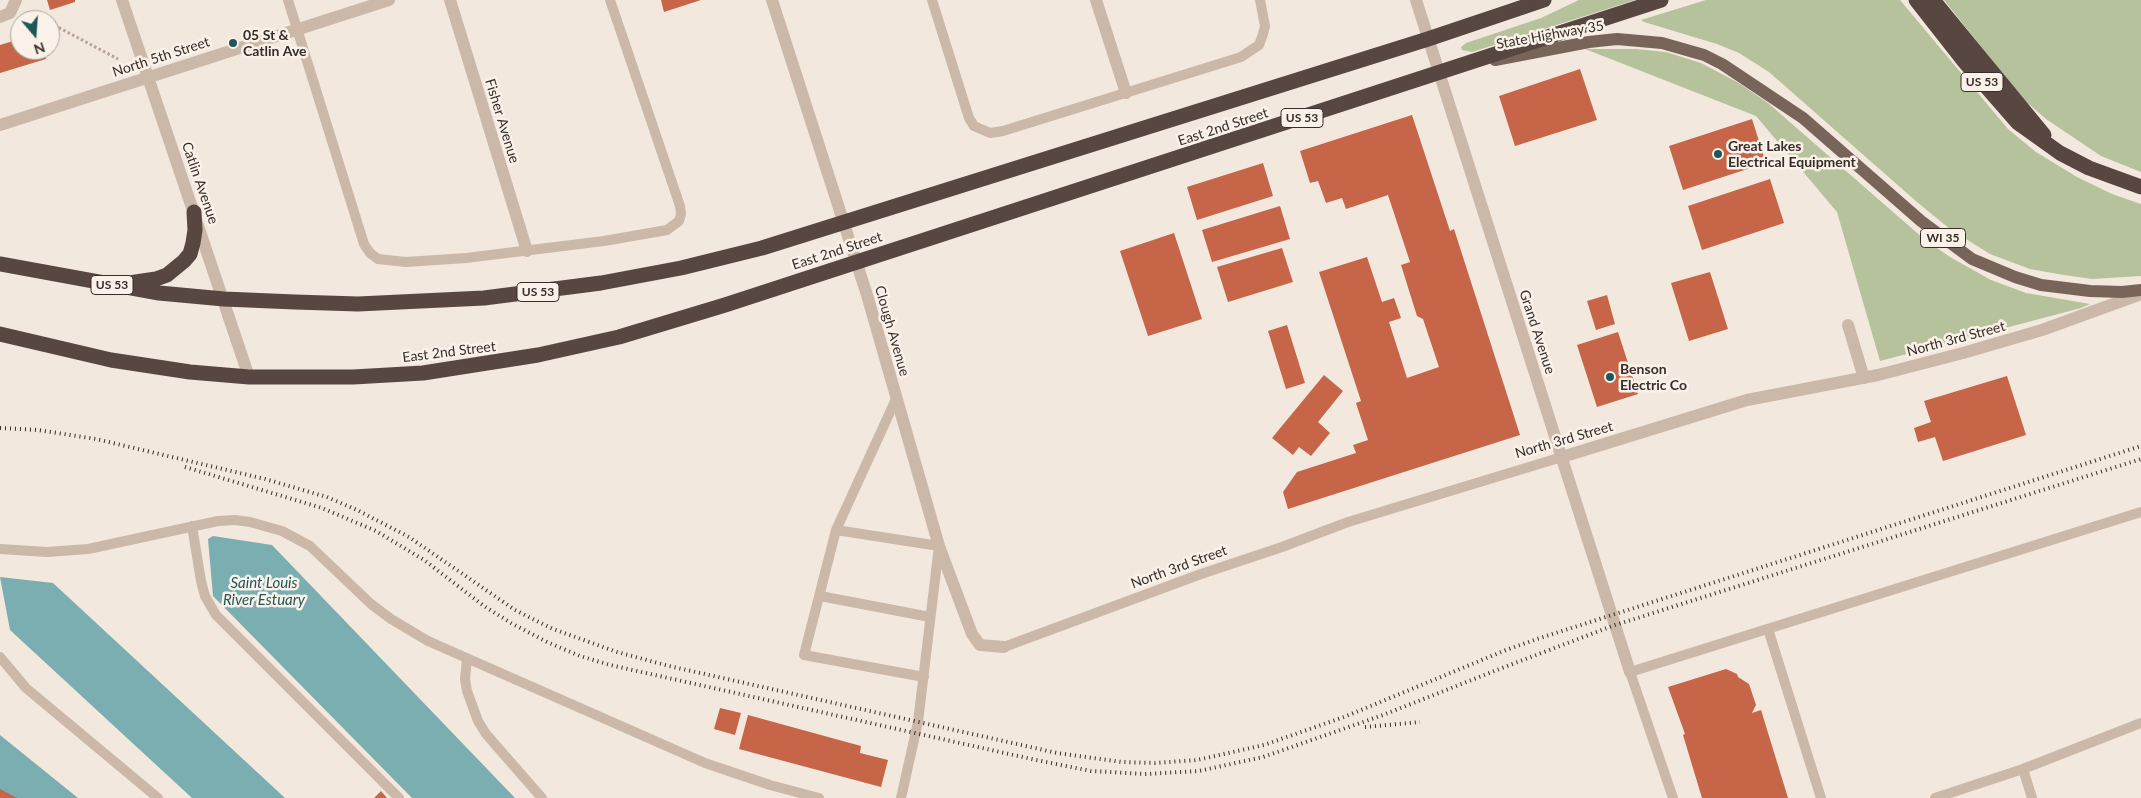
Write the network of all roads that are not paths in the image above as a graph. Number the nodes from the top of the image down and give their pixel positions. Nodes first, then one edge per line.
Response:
1 (122, 0) edge
2 (288, 0) edge
3 (389, 0) edge
4 (450, 0) edge
5 (610, 0) edge
6 (772, 0) edge
7 (932, 0) edge
8 (1096, 0) edge
9 (1260, 0) edge
10 (1416, 0) edge
11 (1544, 0) edge
12 (1661, 0) edge
13 (1916, 0) edge
14 (1933, 0) edge
15 (16, 3) edge
16 (0, 17) edge
17 (297, 29) junction
18 (1428, 39) junction
19 (1458, 67) junction
20 (1439, 73) junction
21 (147, 77) junction
22 (1126, 93) junction
23 (0, 125) edge
24 (2060, 153) junction
25 (2141, 187) edge
26 (194, 212) junction
27 (845, 223) junction
28 (527, 251) junction
29 (856, 261) junction
30 (0, 264) edge
31 (107, 284) junction
32 (2141, 290) edge
33 (2141, 294) edge
34 (224, 300) junction
35 (1848, 324) dead end
36 (0, 334) edge
37 (249, 377) junction
38 (1864, 378) junction
39 (896, 399) junction
40 (1562, 456) junction
41 (2141, 512) edge
42 (192, 526) junction
43 (836, 530) junction
44 (939, 546) junction
45 (0, 549) edge
46 (820, 596) junction
47 (930, 617) junction
48 (1768, 629) junction
49 (1004, 646) joint
50 (0, 657) edge
51 (467, 659) junction
52 (1630, 672) junction
53 (924, 677) junction
54 (2141, 723) edge
55 (2022, 769) junction
56 (158, 798) edge
57 (398, 798) edge
58 (542, 798) edge
59 (819, 798) edge
60 (901, 798) edge
61 (1674, 798) edge
62 (1821, 798) edge
63 (1935, 798) edge
64 (2032, 798) edge

1 - 21 street, Catlin Avenue
2 - 17 lane
3 - 17 street, North 5th Street
4 - 28 street, Fisher Avenue
5 - 28 lane
6 - 27 street, Clough Avenue
7 - 22 lane
8 - 22 street
9 - 22 lane
10 - 18 street, Grand Avenue
11 - 18 highway, East 2nd Street / US 53
12 - 19 highway, East 2nd Street / US 53
13 - 24 highway, US 53
14 - 24 highway
15 - 16 street
17 - 21 street, North 5th Street
17 - 28 lane
18 - 20 street, Grand Avenue
18 - 27 highway, East 2nd Street / US 53
19 - 20 highway, East 2nd Street / US 53
19 - 32 main road, State Highway 35 / WI 35
20 - 29 highway, East 2nd Street / US 53
20 - 40 street, Grand Avenue
21 - 23 street, North 5th Street
21 - 26 street, Catlin Avenue
24 - 25 highway, US 53
26 - 31 highway
26 - 34 street, Catlin Avenue
27 - 29 street, Clough Avenue
27 - 34 highway, East 2nd Street / US 53
29 - 37 highway, East 2nd Street / US 53
29 - 39 street, Clough Avenue
30 - 31 highway, East 2nd Street / US 53
31 - 34 highway, East 2nd Street / US 53
33 - 38 street, North 3rd Street
34 - 37 street, Catlin Avenue
35 - 38 street
36 - 37 highway, East 2nd Street / US 53
38 - 40 street, North 3rd Street
39 - 43 lane
39 - 44 street, Clough Avenue
40 - 49 lane, North 3rd Street
40 - 52 street, Grand Avenue
41 - 48 lane
42 - 45 lane
42 - 51 lane
42 - 57 lane
43 - 44 lane
43 - 46 lane
44 - 47 lane
44 - 49 street, Clough Avenue
46 - 47 lane
46 - 53 lane
47 - 53 lane
48 - 52 lane
48 - 62 lane
50 - 56 lane
51 - 58 lane
51 - 59 lane
52 - 61 lane
53 - 60 lane
54 - 55 lane
55 - 63 lane
55 - 64 lane

